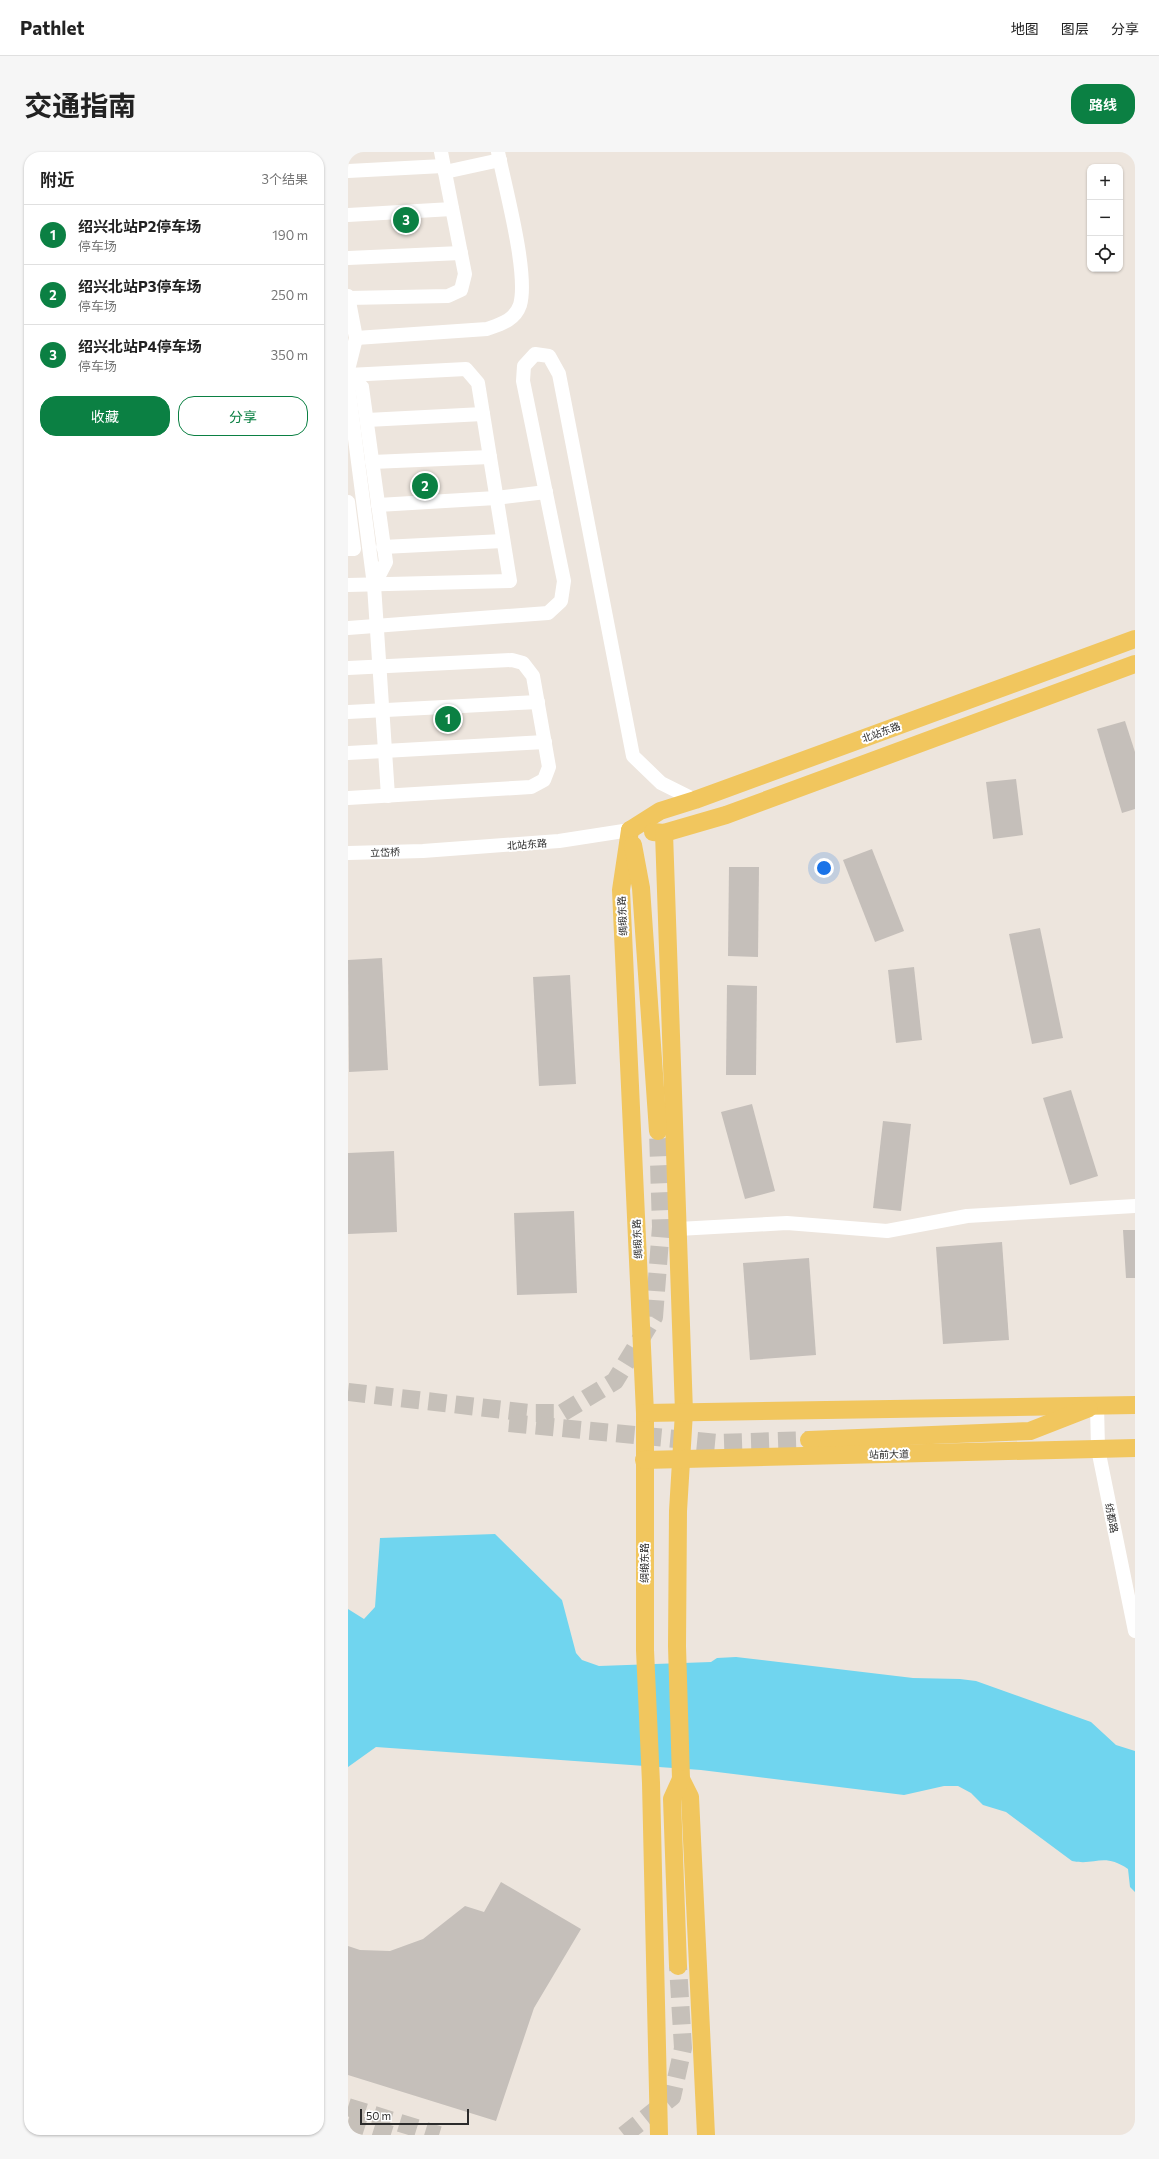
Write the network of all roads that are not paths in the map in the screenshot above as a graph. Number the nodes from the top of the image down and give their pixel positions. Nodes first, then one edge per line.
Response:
1 (499, 156) edge
2 (443, 163) edge
3 (348, 171) edge
4 (452, 209) junction
5 (348, 215) edge
6 (461, 253) junction
7 (348, 258) edge
8 (348, 298) edge
9 (356, 338) junction
10 (348, 370) edge
11 (348, 376) edge
12 (348, 385) edge
13 (483, 414) junction
14 (367, 420) junction
15 (490, 457) junction
16 (372, 462) junction
17 (546, 492) junction
18 (496, 498) junction
19 (348, 502) edge
20 (378, 505) junction
21 (348, 506) edge
22 (503, 541) junction
23 (384, 547) junction
24 (348, 549) edge
25 (348, 585) edge
26 (374, 585) junction
27 (378, 626) junction
28 (348, 628) edge
29 (1135, 639) edge
30 (1135, 664) edge
31 (381, 667) junction
32 (348, 668) edge
33 (538, 702) junction
34 (383, 710) junction
35 (348, 712) edge
36 (545, 742) junction
37 (386, 750) junction
38 (348, 753) edge
39 (388, 796) junction
40 (348, 798) edge
41 (696, 800) junction
42 (630, 830) junction
43 (664, 833) junction
44 (423, 851) joint
45 (348, 853) edge
46 (658, 1131) tunnel mouth
47 (1135, 1206) edge
48 (678, 1229) junction
49 (1097, 1405) junction
50 (1135, 1405) edge
51 (684, 1412) junction
52 (645, 1413) junction
53 (809, 1440) tunnel mouth
54 (1135, 1448) edge
55 (1098, 1449) junction
56 (681, 1459) junction
57 (644, 1460) junction
58 (1135, 1631) edge
59 (682, 1778) junction
60 (678, 1966) tunnel mouth
61 (659, 2135) edge
62 (706, 2135) edge

1 - 2 street
1 - 9 street
2 - 3 street
2 - 4 street
4 - 5 street
4 - 6 street
6 - 7 street
6 - 8 street
8 - 9 street
9 - 10 street
11 - 13 street
11 - 14 street
12 - 26 street
13 - 14 street
13 - 15 street
14 - 16 street
15 - 16 street
15 - 18 street
16 - 20 street
17 - 18 street
17 - 27 street
17 - 41 street
18 - 20 street
18 - 22 street
19 - 21 street
20 - 23 street
21 - 24 street
22 - 23 street
22 - 26 street
23 - 26 street
25 - 26 street
26 - 27 street
27 - 28 street
27 - 31 street
29 - 41 main road, 北站东路
30 - 43 main road, 北站东路
31 - 32 street
31 - 33 street
31 - 34 street
33 - 34 street
33 - 36 street
34 - 35 street
34 - 37 street
36 - 37 street
36 - 39 street
37 - 38 street
37 - 39 street
39 - 40 street
41 - 42 main road, 北站东路
42 - 43 main road, 北站东路
42 - 44 street, 北站东路
42 - 46 main road
42 - 52 main road, 绸缎东路
43 - 48 main road
44 - 45 street, 立岱桥
47 - 48 street
48 - 51 main road
49 - 50 main road
49 - 51 main road
49 - 53 main road
49 - 55 street, 纺都路
51 - 52 main road
51 - 56 main road
52 - 57 main road, 绸缎东路
54 - 55 main road, 站前大道
55 - 56 main road, 站前大道
55 - 58 street, 纺都路
56 - 57 main road, 站前大道
56 - 59 main road
57 - 61 main road, 绸缎东路
59 - 60 main road
59 - 62 main road

